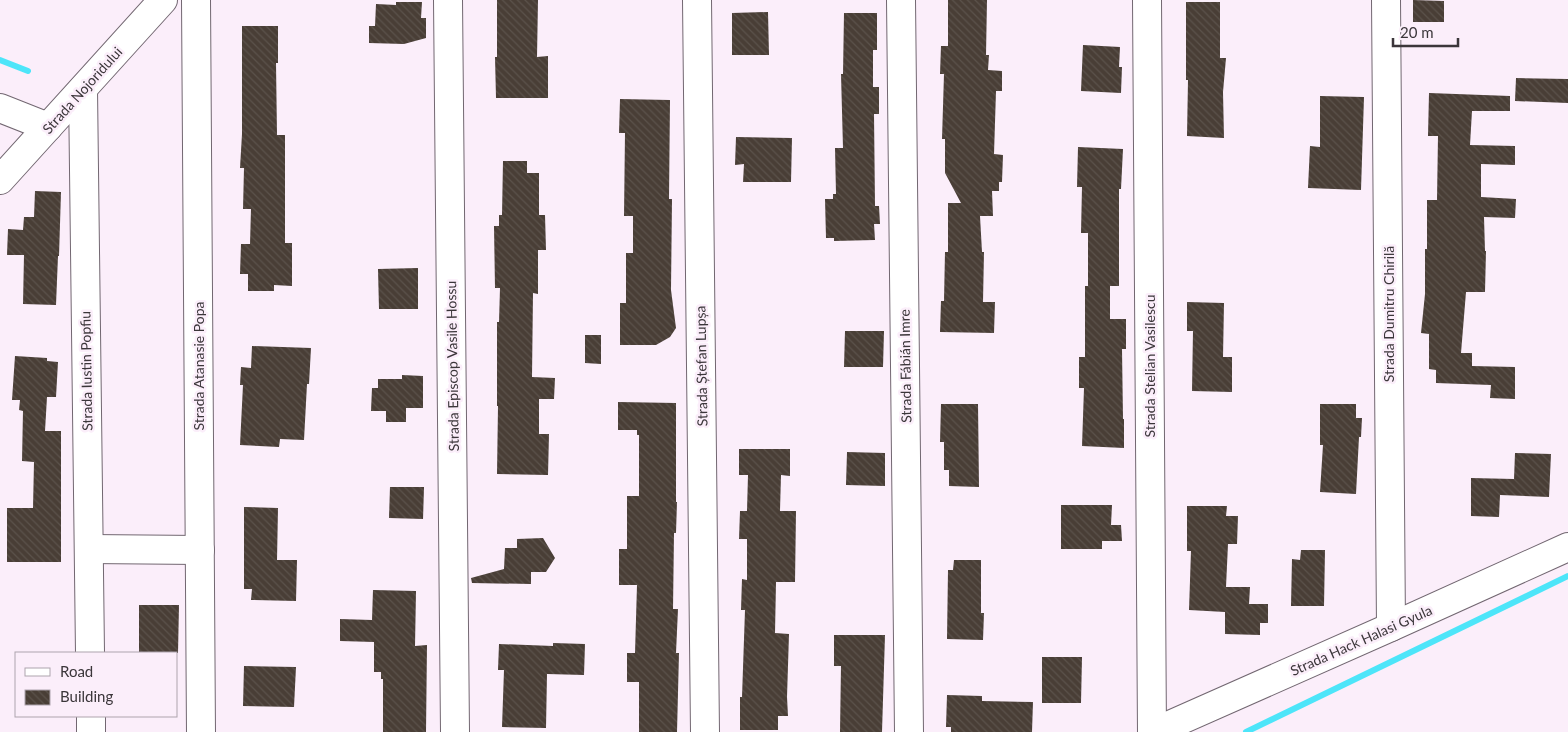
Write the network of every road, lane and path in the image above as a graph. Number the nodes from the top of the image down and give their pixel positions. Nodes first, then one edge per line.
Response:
1 (163, 0) edge
2 (196, 0) edge
3 (448, 0) edge
4 (697, 0) edge
5 (901, 0) edge
6 (1146, 0) edge
7 (1386, 0) edge
8 (83, 89) junction
9 (0, 108) edge
10 (48, 127) junction
11 (0, 180) edge
12 (1568, 547) edge
13 (89, 549) junction
14 (200, 550) junction
15 (1391, 627) junction
16 (90, 652) edge
17 (91, 717) edge
18 (91, 732) edge
19 (201, 732) edge
20 (455, 732) edge
21 (704, 732) edge
22 (909, 732) edge
23 (1153, 732) edge

1 - 8 street, Strada Nojoridului
2 - 14 street, Strada Atanasie Popa
3 - 20 street, Strada Episcop Vasile Hossu
4 - 21 street, Strada Ștefan Lupșa
5 - 22 street, Strada Fábián Imre
6 - 23 street, Strada Stelian Vasilescu
7 - 15 street, Strada Dumitru Chirilă
8 - 10 street, Strada Nojoridului
8 - 13 street, Strada Iustin Popfiu
9 - 10 street
10 - 11 street, Strada Nojoridului
12 - 15 street, Strada Hack Halasi Gyula
13 - 14 street
13 - 16 street, Strada Iustin Popfiu
14 - 19 street, Strada Atanasie Popa
15 - 23 street, Strada Hack Halasi Gyula
17 - 18 street

